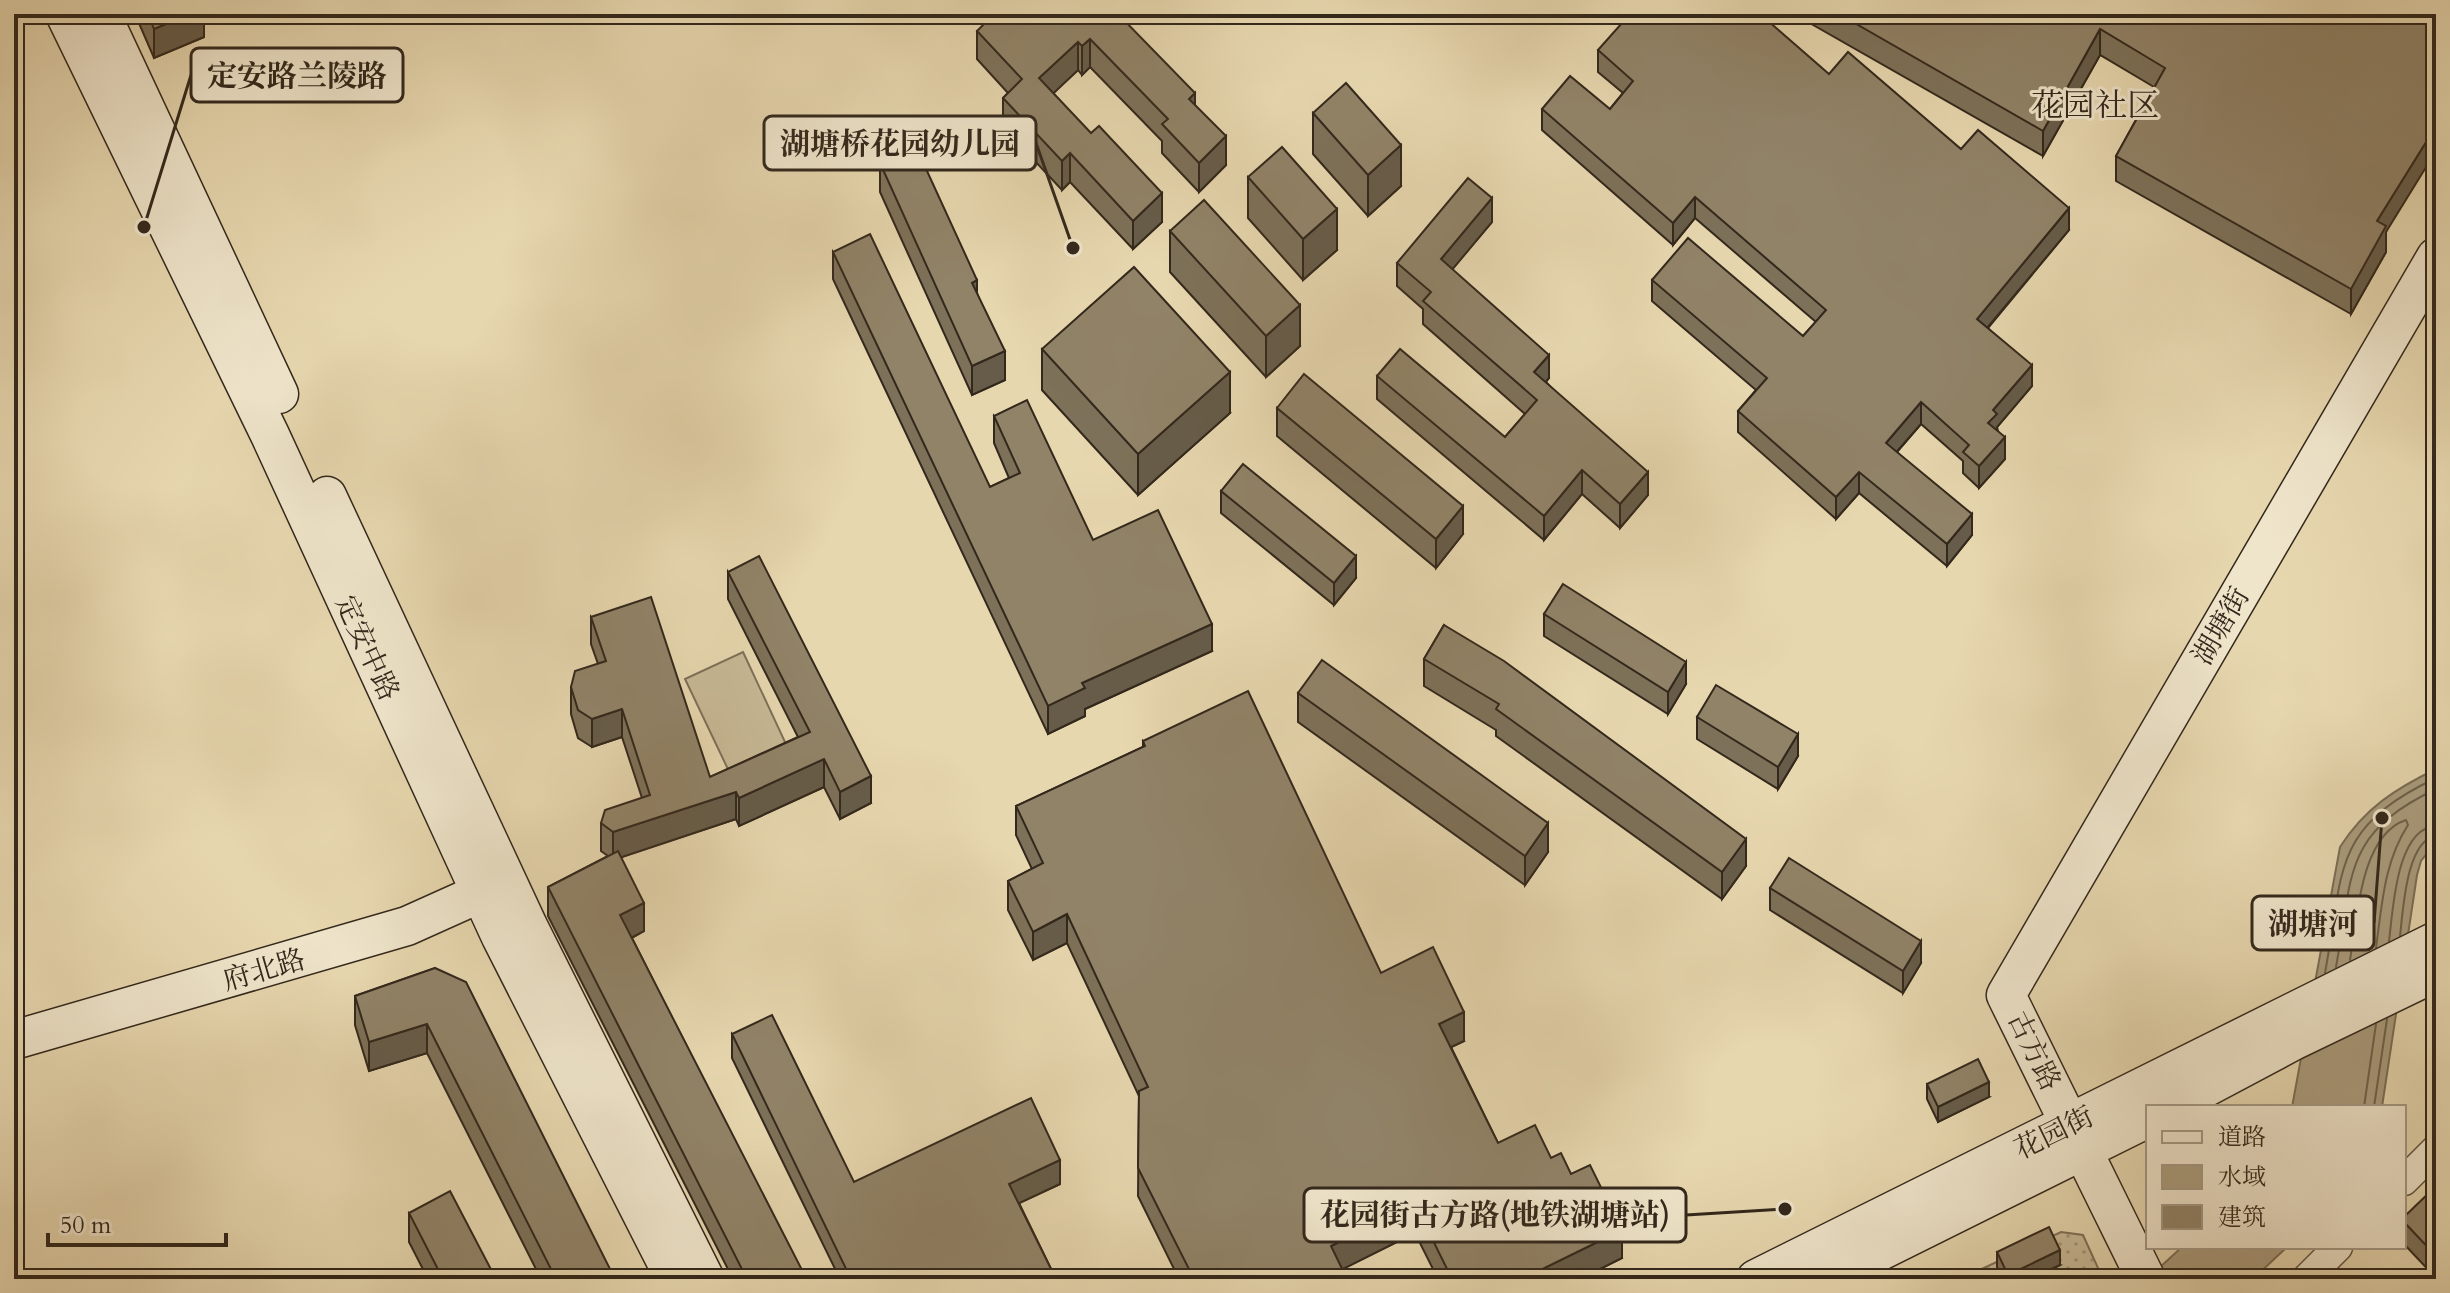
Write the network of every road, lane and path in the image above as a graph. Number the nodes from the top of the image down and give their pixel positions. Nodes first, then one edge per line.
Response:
1 (65, 14) edge
2 (101, 14) edge
3 (2436, 257) edge
4 (494, 886) junction
5 (2435, 952) edge
6 (2006, 995) joint
7 (2295, 1025) junction
8 (14, 1040) edge
9 (2172, 1105) edge
10 (2146, 1119) edge
11 (2077, 1139) junction
12 (2436, 1149) edge
13 (2406, 1179) edge
14 (2336, 1249) edge
15 (2141, 1272) edge
16 (675, 1279) edge
17 (705, 1279) edge
18 (1756, 1279) edge
19 (1824, 1279) edge
20 (2306, 1279) edge

1 - 4 main road, 定安中路
2 - 4 main road, 定安中路
3 - 6 main road, 湖塘街
4 - 8 main road, 府北路
4 - 16 main road, 定安中路
4 - 17 main road, 定安中路
5 - 7 main road, 花园街
6 - 11 main road, 古方路
7 - 9 main road, 花园街
7 - 11 main road, 花园街
10 - 11 main road, 花园街
11 - 15 main road, 古方路
11 - 18 main road, 花园街
11 - 19 main road, 花园街
12 - 13 street
14 - 20 street

